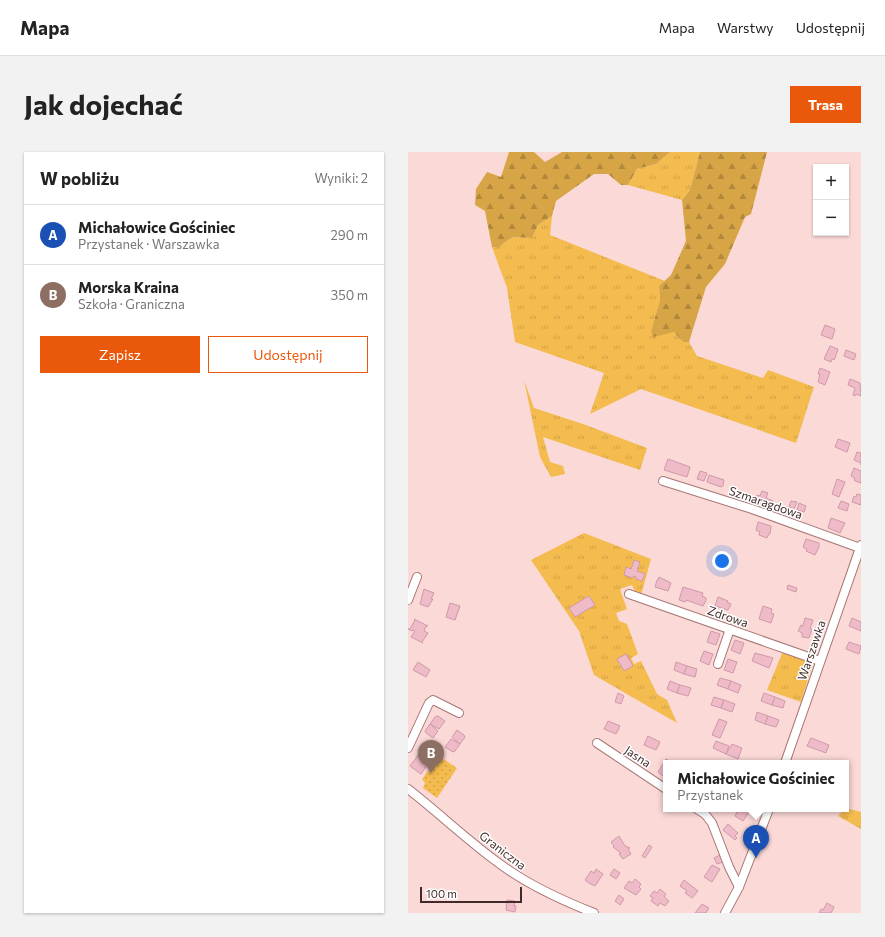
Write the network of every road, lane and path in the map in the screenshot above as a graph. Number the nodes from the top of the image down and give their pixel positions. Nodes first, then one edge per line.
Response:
1 (663, 480) dead end
2 (861, 547) edge
3 (416, 577) dead end
4 (629, 594) dead end
5 (408, 600) edge
6 (730, 630) junction
7 (820, 661) junction
8 (718, 664) dead end
9 (459, 713) dead end
10 (597, 743) dead end
11 (408, 748) edge
12 (786, 760) edge
13 (663, 787) edge
14 (408, 789) edge
15 (702, 812) edge
16 (768, 812) edge
17 (739, 887) junction
18 (594, 913) edge
19 (725, 913) edge

1 - 2 street, Szmaragdowa
2 - 7 street, Warszawka
3 - 5 street
4 - 6 street, Zdrowa
6 - 7 street, Zdrowa
6 - 8 street
7 - 12 street, Warszawka
9 - 11 street
10 - 13 street, Jasna
14 - 18 street, Graniczna
15 - 17 street
16 - 17 street
17 - 19 street

